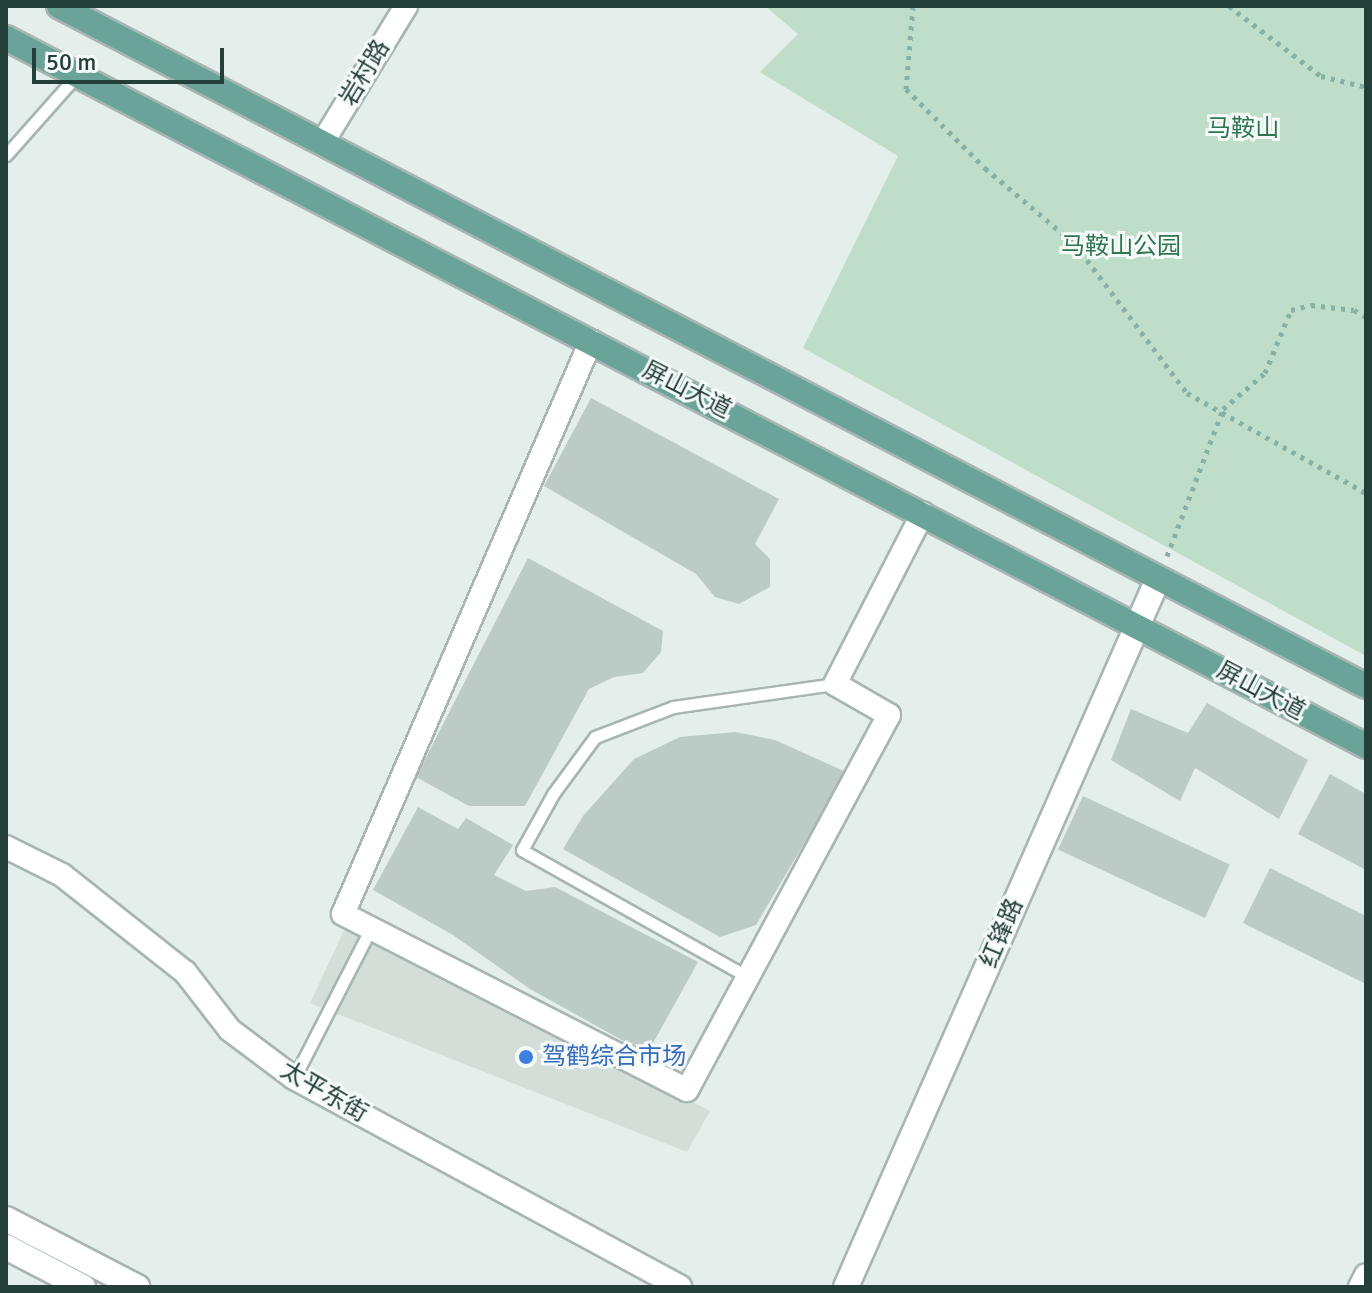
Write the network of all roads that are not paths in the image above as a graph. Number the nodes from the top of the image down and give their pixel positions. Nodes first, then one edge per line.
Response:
1 (59, 6) edge
2 (406, 6) edge
3 (6, 38) edge
4 (77, 75) junction
5 (324, 140) junction
6 (6, 155) edge
7 (591, 341) junction
8 (923, 513) junction
9 (1158, 579) junction
10 (1135, 625) junction
11 (835, 684) junction
12 (1366, 686) edge
13 (1366, 746) edge
14 (6, 847) edge
15 (371, 928) junction
16 (748, 977) junction
17 (294, 1078) junction
18 (6, 1219) edge
19 (6, 1247) edge
20 (1366, 1275) edge
21 (83, 1287) edge
22 (137, 1287) edge
23 (680, 1287) edge
24 (846, 1287) edge
25 (1360, 1287) edge

1 - 5 main road
2 - 5 street, 岩村路
3 - 4 main road, 屏山大道
4 - 6 lane
4 - 7 main road, 屏山大道
5 - 9 main road
7 - 8 main road, 屏山大道
7 - 15 street
8 - 10 main road, 屏山大道
8 - 11 street
9 - 10 street, 红锋路
9 - 12 main road
10 - 13 main road, 屏山大道
10 - 24 street, 红锋路
11 - 16 street
11 - 16 lane
14 - 17 street, 太平东街
15 - 16 street
15 - 17 lane
17 - 23 street, 太平东街
18 - 22 street
19 - 21 street
20 - 25 street

